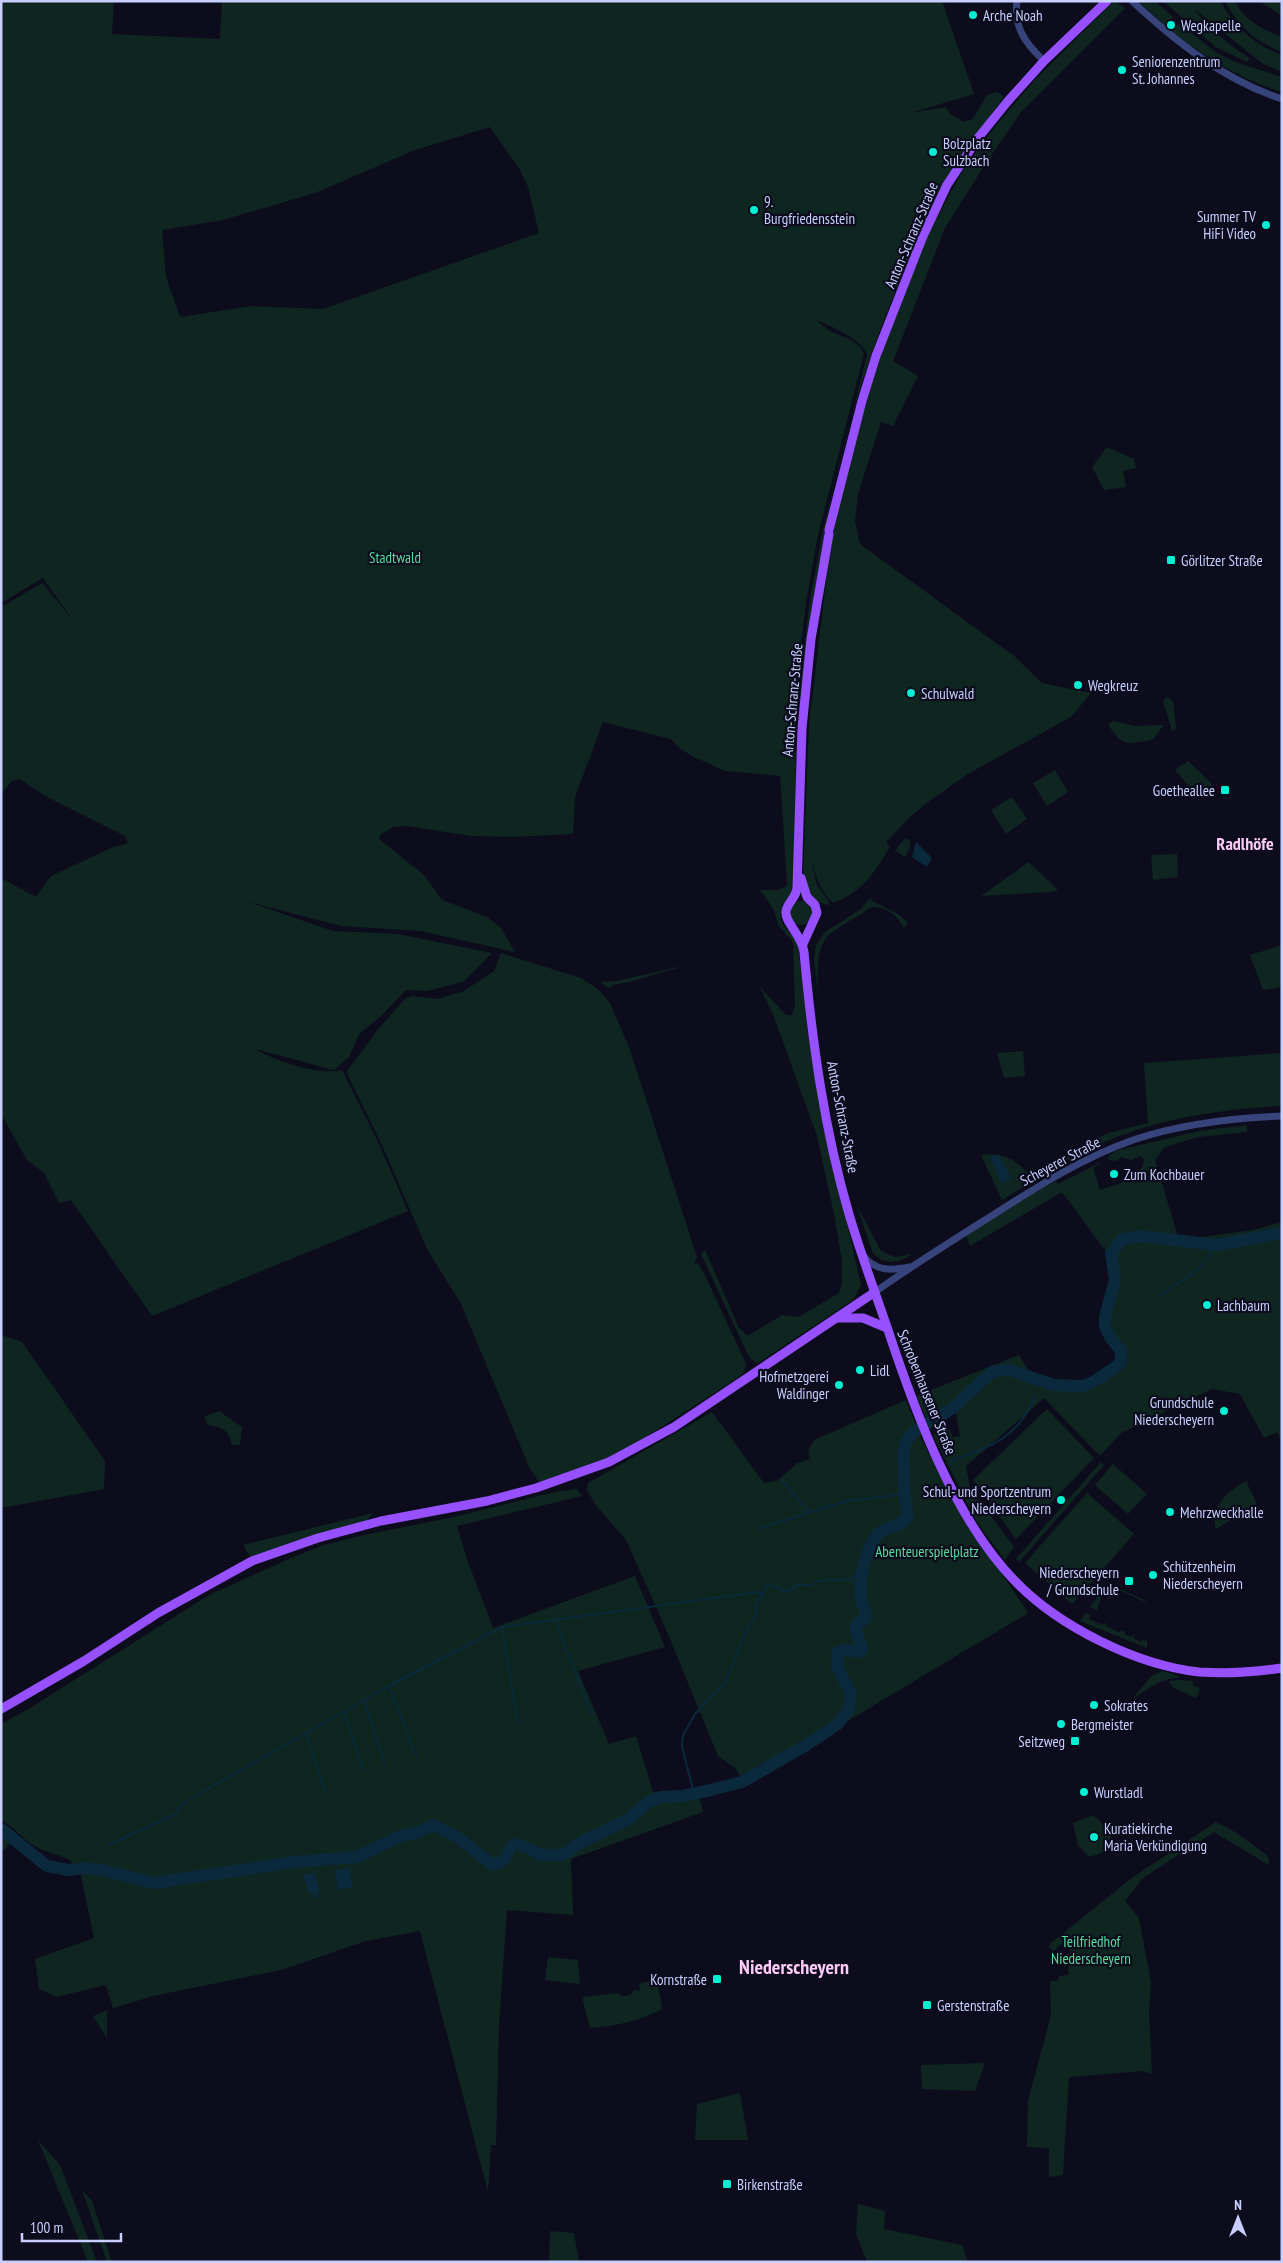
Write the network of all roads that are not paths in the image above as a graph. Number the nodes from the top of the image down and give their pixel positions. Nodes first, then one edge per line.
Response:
1 (1017, 1) edge
2 (1132, 1) edge
3 (1104, 4) edge
4 (1044, 61) junction
5 (1282, 99) edge
6 (799, 869) junction
7 (794, 900) junction
8 (809, 900) junction
9 (793, 926) junction
10 (811, 926) junction
11 (803, 944) junction
12 (1282, 1116) edge
13 (861, 1252) junction
14 (914, 1266) junction
15 (875, 1292) junction
16 (837, 1318) junction
17 (887, 1328) junction
18 (1282, 1668) edge
19 (1, 1709) edge

1 - 4 street
2 - 5 street
3 - 4 main road, Anton-Schranz-Straße
4 - 6 main road, Anton-Schranz-Straße
6 - 7 main road, Anton-Schranz-Straße
6 - 8 main road, Anton-Schranz-Straße
7 - 8 main road
7 - 9 main road, Anton-Schranz-Straße
8 - 10 main road, Anton-Schranz-Straße
9 - 10 main road
9 - 11 main road, Anton-Schranz-Straße
10 - 11 main road, Anton-Schranz-Straße
11 - 13 main road, Anton-Schranz-Straße
12 - 14 street, Scheyerer Straße
13 - 14 street
13 - 15 main road, Anton-Schranz-Straße
14 - 15 street, Scheyerer Straße
15 - 16 main road
15 - 17 main road, Schrobenhausener Straße
16 - 17 main road
16 - 19 main road
17 - 18 main road, Schrobenhausener Straße

